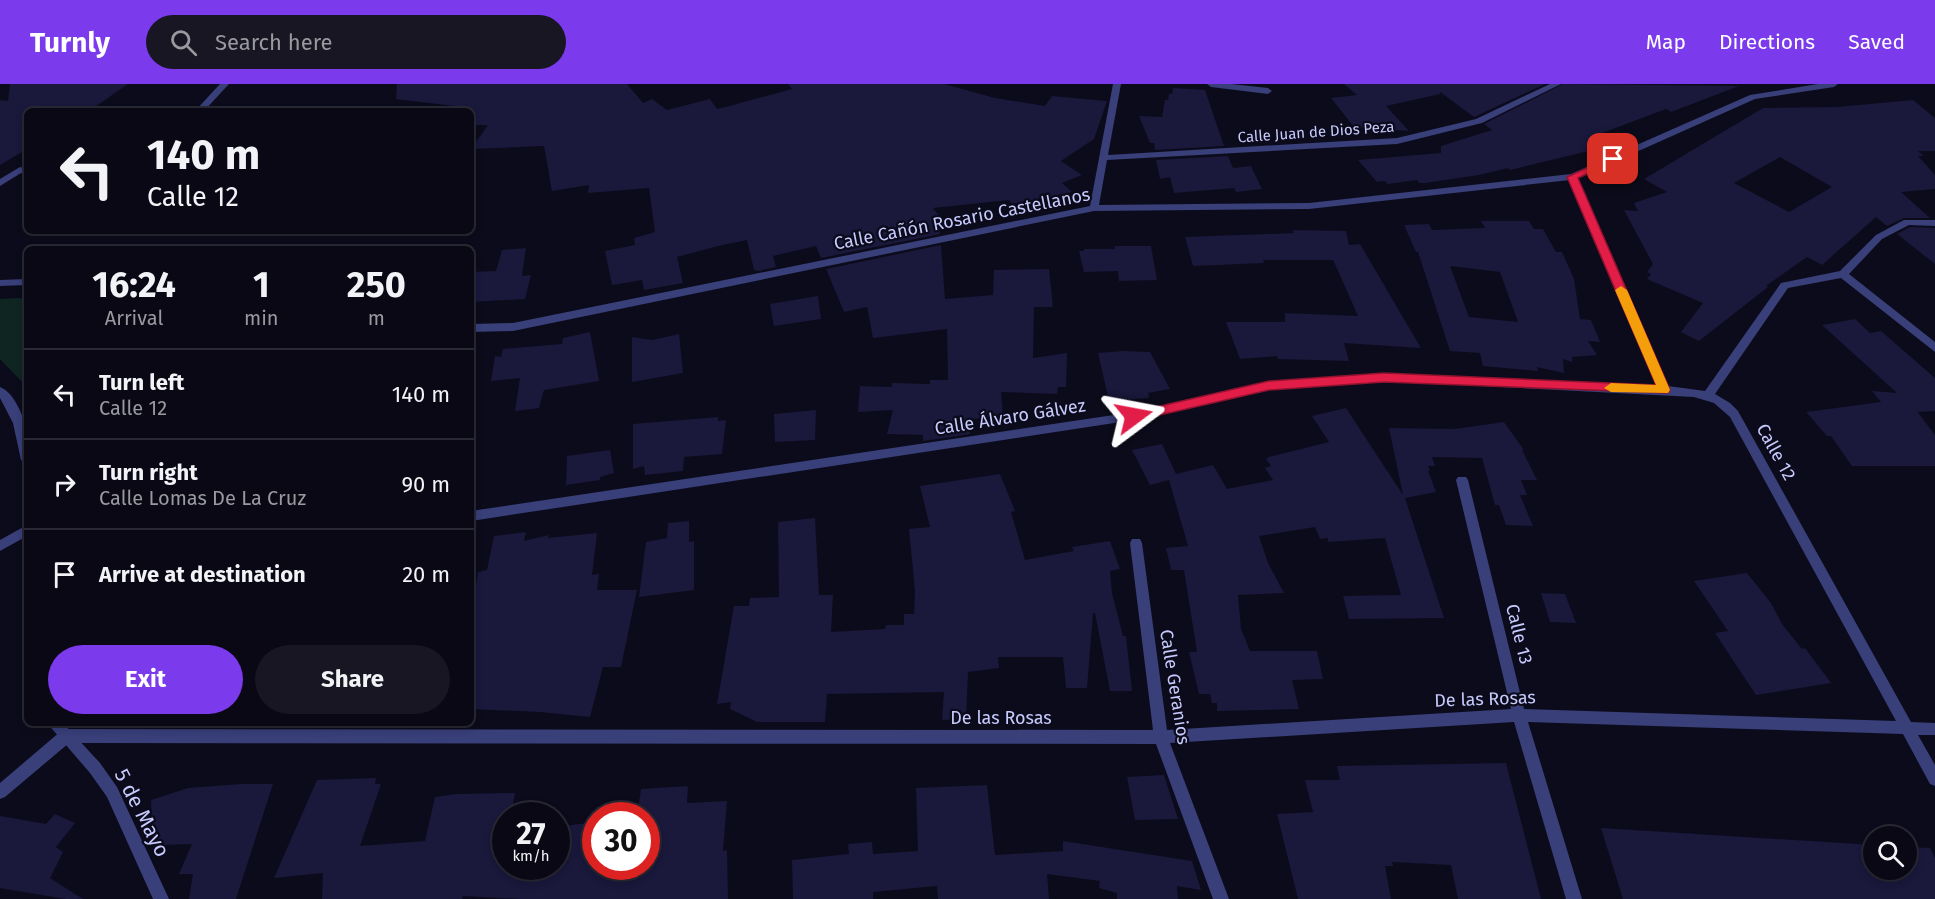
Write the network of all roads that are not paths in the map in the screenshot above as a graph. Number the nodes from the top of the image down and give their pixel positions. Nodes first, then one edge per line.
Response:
1 (225, 84) edge
2 (1117, 84) edge
3 (1211, 84) edge
4 (1557, 84) edge
5 (1834, 84) edge
6 (1268, 91) dead end
7 (202, 108) edge
8 (1102, 158) junction
9 (24, 171) edge
10 (1573, 177) junction
11 (0, 183) edge
12 (1094, 208) junction
13 (1935, 223) edge
14 (1843, 274) junction
15 (24, 282) edge
16 (0, 283) edge
17 (474, 328) edge
18 (1935, 348) edge
19 (1664, 390) junction
20 (0, 391) edge
21 (1709, 394) junction
22 (24, 445) edge
23 (1462, 480) dead end
24 (474, 516) edge
25 (24, 532) edge
26 (1136, 543) dead end
27 (0, 546) edge
28 (1519, 715) junction
29 (57, 726) edge
30 (1909, 728) junction
31 (1935, 729) edge
32 (66, 736) junction
33 (1161, 737) junction
34 (1935, 779) edge
35 (0, 792) edge
36 (161, 899) edge
37 (1221, 899) edge
38 (1574, 899) edge

1 - 7 street
2 - 8 street
3 - 6 street
4 - 8 street, Calle Juan de Dios Peza
5 - 10 street, Calle Cañón Rosario Castellanos
8 - 12 street
9 - 11 street
10 - 12 street, Calle Cañón Rosario Castellanos
10 - 19 street
12 - 17 street, Calle Cañón Rosario Castellanos
13 - 14 street
14 - 18 street
14 - 21 street
15 - 16 street
19 - 21 street
19 - 24 street, Calle Álvaro Gálvez
20 - 22 street
21 - 30 street, Calle 12
23 - 28 street, Calle 13
25 - 27 street
26 - 33 street, Calle Geranios
28 - 30 street, De las Rosas
28 - 33 street, De las Rosas
28 - 38 street, Calle 13
29 - 32 street, 5 de Mayo
30 - 31 street, De las Rosas
30 - 34 street, Calle 12
32 - 33 street, De las Rosas
32 - 35 street
32 - 36 street, 5 de Mayo
33 - 37 street, Calle Geranios

